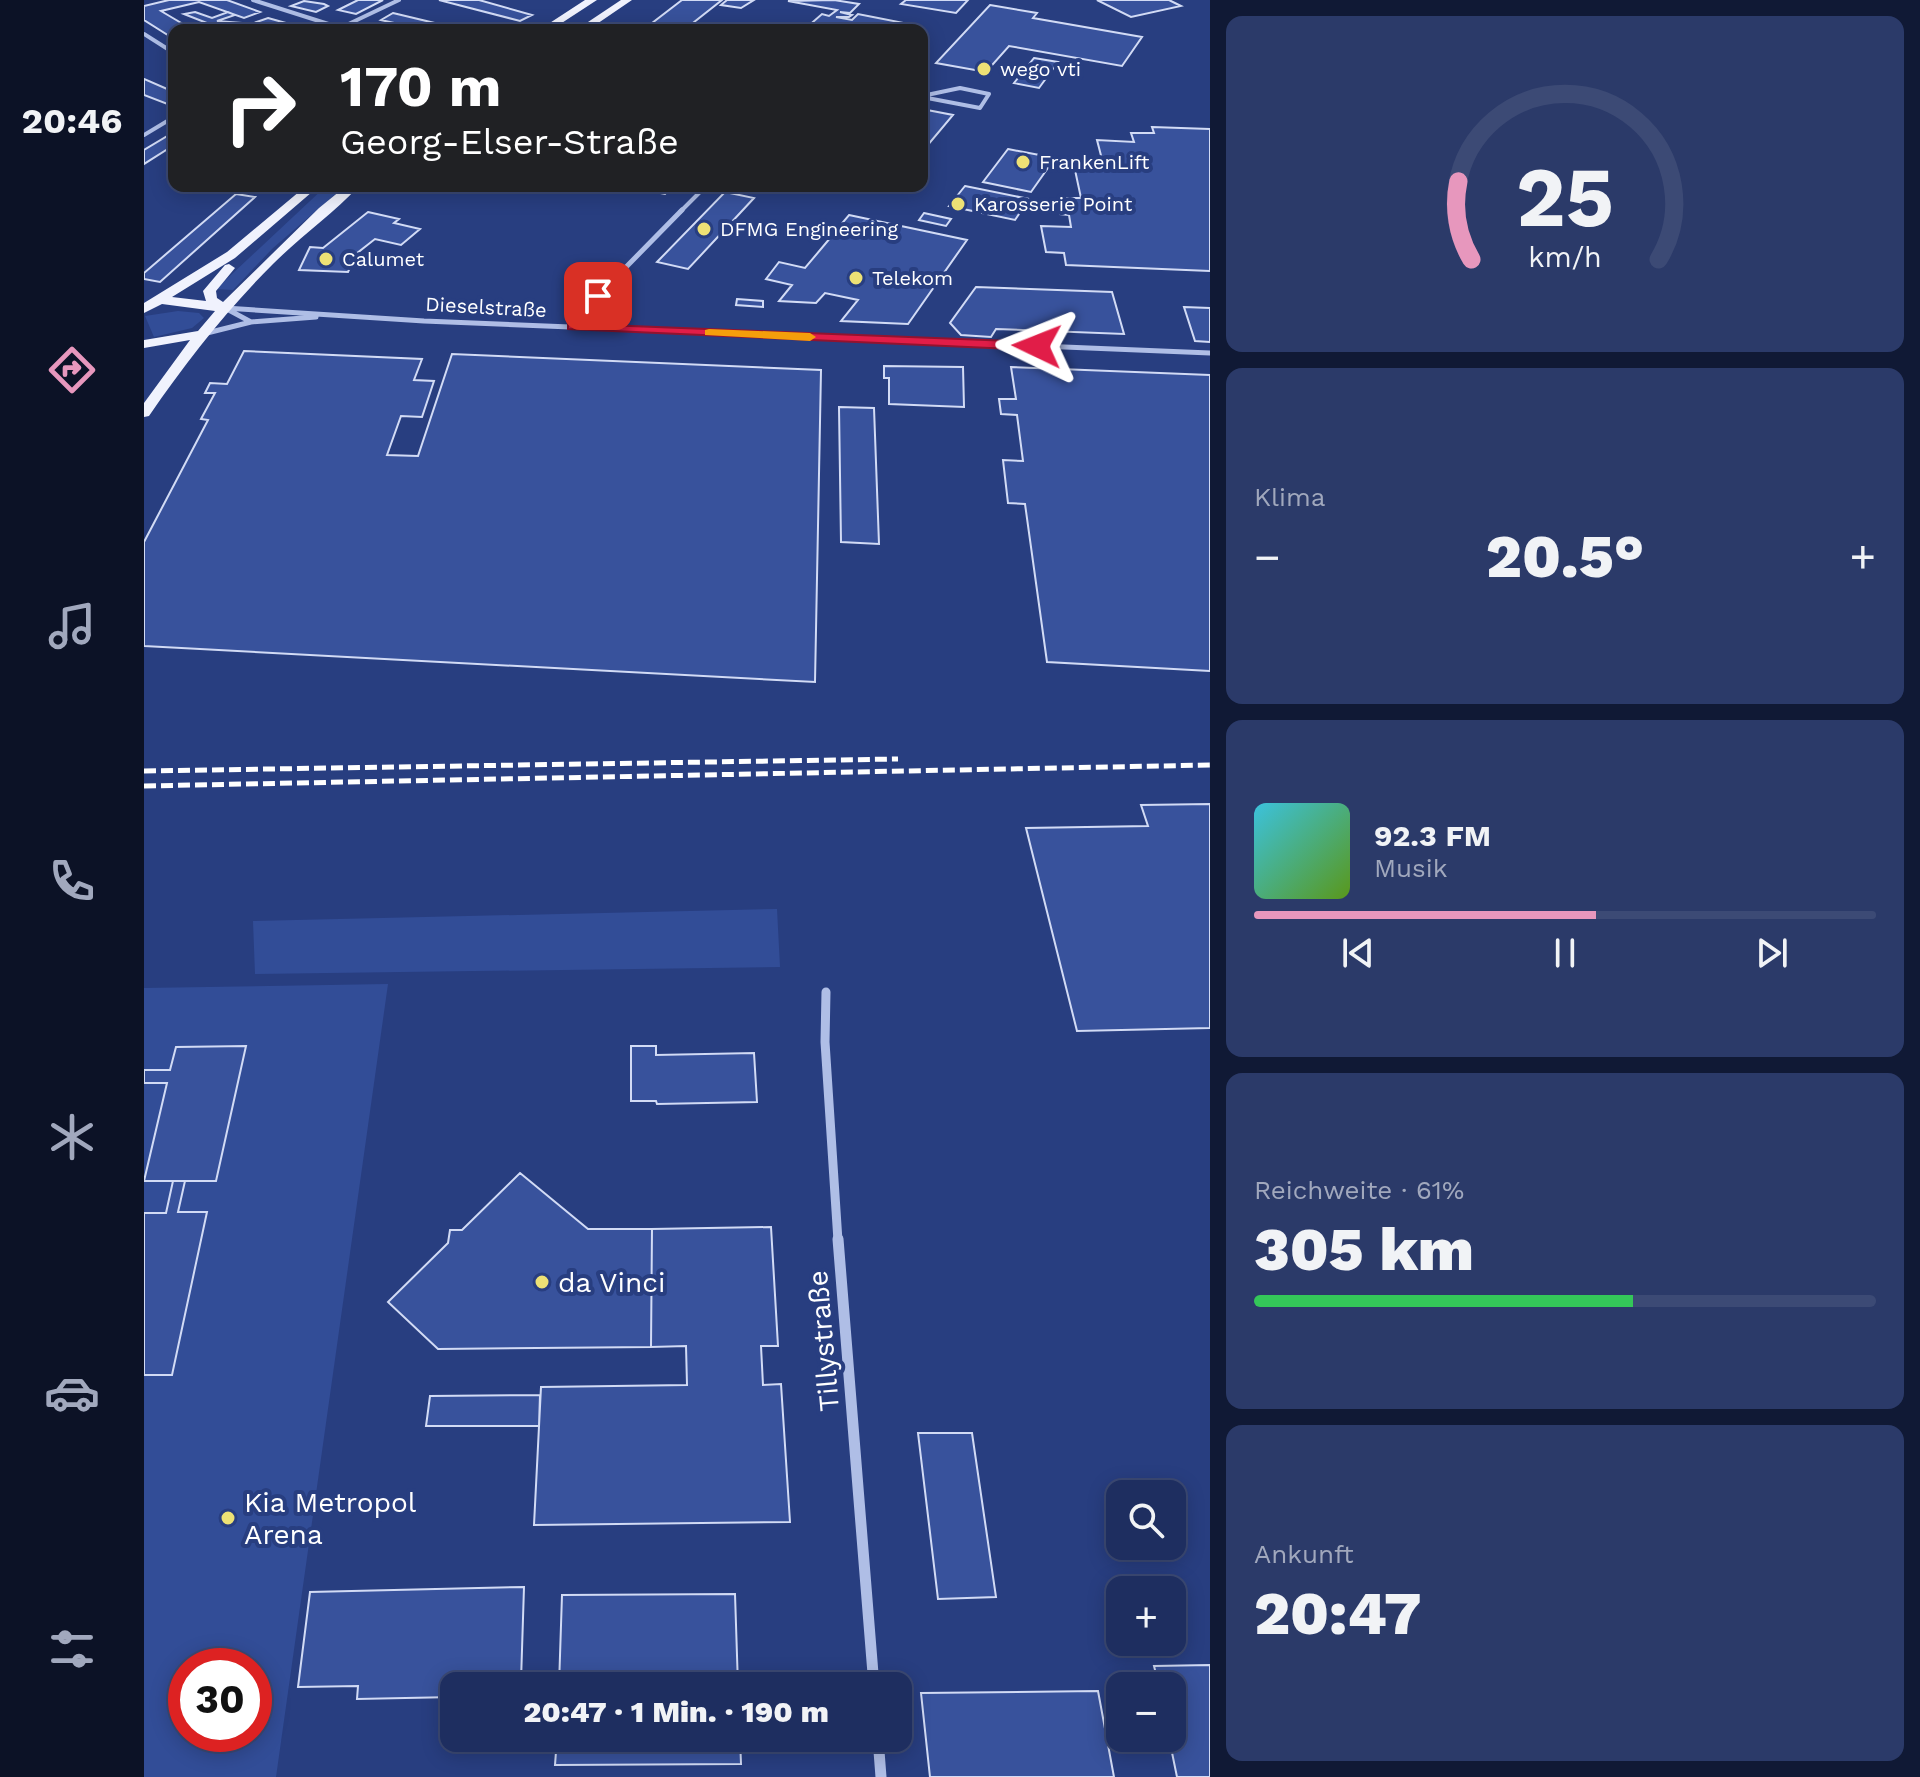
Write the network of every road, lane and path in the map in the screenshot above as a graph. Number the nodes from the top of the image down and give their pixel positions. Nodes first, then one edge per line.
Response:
1 (253, 0) edge
2 (399, 0) edge
3 (592, 0) edge
4 (627, 0) edge
5 (566, 16) junction
6 (323, 24) edge
7 (349, 24) edge
8 (553, 24) edge
9 (567, 24) edge
10 (590, 24) edge
11 (144, 34) edge
12 (168, 49) edge
13 (928, 96) edge
14 (928, 98) edge
15 (168, 121) edge
16 (144, 135) edge
17 (306, 192) edge
18 (346, 192) edge
19 (700, 192) edge
20 (254, 237) junction
21 (144, 297) edge
22 (160, 300) junction
23 (225, 308) junction
24 (144, 309) edge
25 (337, 316) junction
26 (251, 322) junction
27 (572, 327) junction
28 (203, 334) junction
29 (144, 344) edge
30 (1210, 353) edge
31 (144, 413) edge
32 (826, 992) dead end
33 (873, 1672) edge
34 (879, 1752) edge
35 (881, 1777) edge

1 - 6 street
2 - 7 street
3 - 5 main road
4 - 10 main road
5 - 8 main road
5 - 9 main road
11 - 12 street
13 - 14 street
15 - 16 street
17 - 20 main road
18 - 23 main road
19 - 27 street
20 - 22 main road
20 - 23 main road
21 - 22 main road
22 - 23 main road
22 - 24 main road
23 - 25 street, Dieselstraße
23 - 26 street
23 - 28 main road
25 - 26 street, Dieselstraße
25 - 27 street, Dieselstraße
26 - 28 street, Dieselstraße
27 - 30 street, Dieselstraße
28 - 29 main road
28 - 31 main road
32 - 33 street, Tillystraße
34 - 35 street

